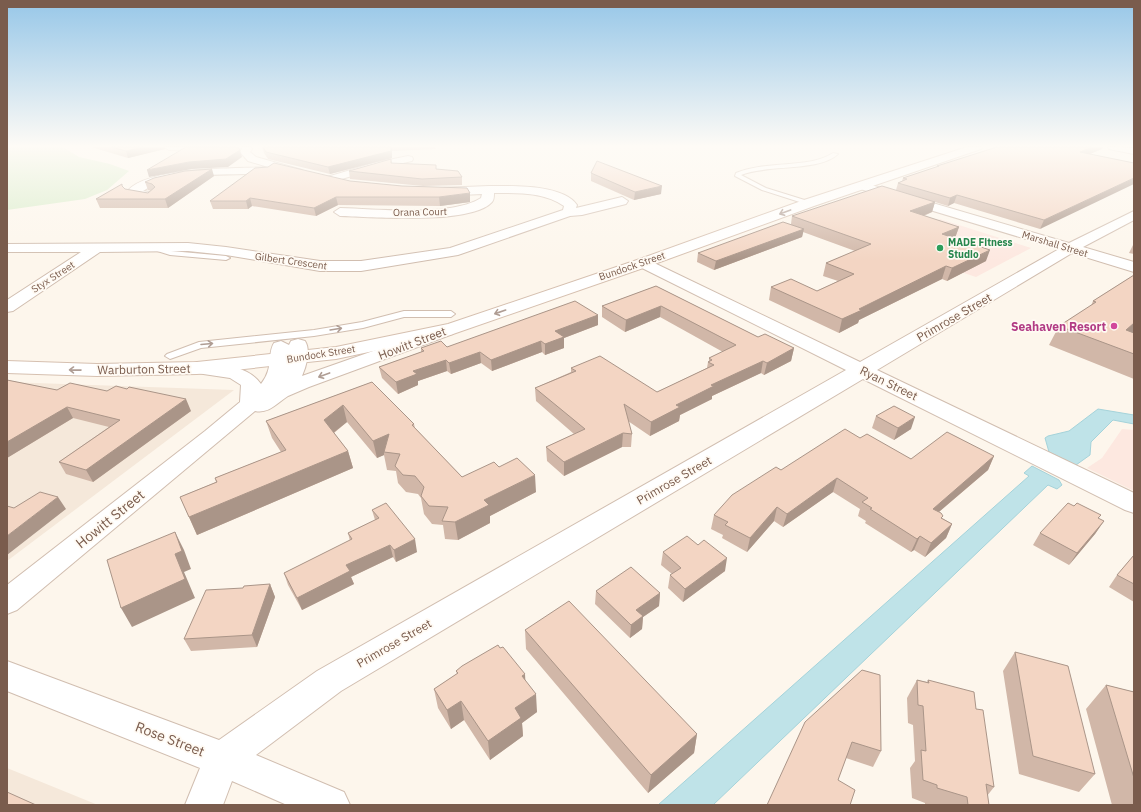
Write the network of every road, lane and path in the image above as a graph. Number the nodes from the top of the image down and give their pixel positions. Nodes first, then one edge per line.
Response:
1 (146, 185) edge
2 (753, 185) edge
3 (834, 185) edge
4 (864, 185) edge
5 (861, 186) junction
6 (489, 190) junction
7 (430, 192) edge
8 (151, 196) edge
9 (793, 198) junction
10 (622, 201) dead end
11 (809, 203) junction
12 (340, 212) dead end
13 (568, 212) junction
14 (1134, 215) edge
15 (98, 247) junction
16 (154, 247) junction
17 (7, 248) edge
18 (1071, 248) junction
19 (226, 258) dead end
20 (643, 263) junction
21 (1134, 267) edge
22 (7, 306) edge
23 (452, 321) junction
24 (7, 353) edge
25 (290, 353) junction
26 (170, 356) junction
27 (7, 367) edge
28 (197, 368) junction
29 (863, 370) junction
30 (281, 392) junction
31 (250, 404) junction
32 (213, 436) junction
33 (1134, 504) edge
34 (7, 602) edge
35 (7, 676) edge
36 (222, 759) junction
37 (204, 805) edge
38 (331, 805) edge

1 - 8 street
2 - 9 lane
3 - 9 main road, Bundock Street
4 - 5 main road, Bundock Street
5 - 11 main road, Bundock Street
5 - 18 street, Marshall Street
6 - 7 street
6 - 12 street, Orana Court
6 - 13 street
9 - 11 lane
9 - 23 main road, Bundock Street
10 - 13 street, Gilbert Crescent
11 -> 20 main road, Bundock Street
13 - 16 street, Gilbert Crescent
14 - 18 street, Primrose Street
15 - 16 street, Gilbert Crescent
15 - 17 street, Gilbert Crescent
15 - 22 street, Styx Street
16 - 19 lane
18 - 21 street, Marshall Street
18 - 29 street, Primrose Street
20 -> 23 main road, Bundock Street
20 - 29 street, Ryan Street
23 - 25 main road, Bundock Street
26 -> 23 lane
23 -> 30 street, Howitt Street
24 - 26 main road, Warburton Street
25 - 26 main road, Warburton Street
25 - 28 main road, Warburton Street
25 - 30 street, Howitt Street
25 - 31 street, Howitt Street
28 -> 27 main road, Warburton Street
28 - 31 street
29 - 33 street, Ryan Street
29 - 36 street, Primrose Street
30 - 32 street, Howitt Street
31 - 32 street, Howitt Street
32 - 34 street, Howitt Street
35 - 36 street, Rose Street
36 - 37 street
36 - 38 street, Rose Street

